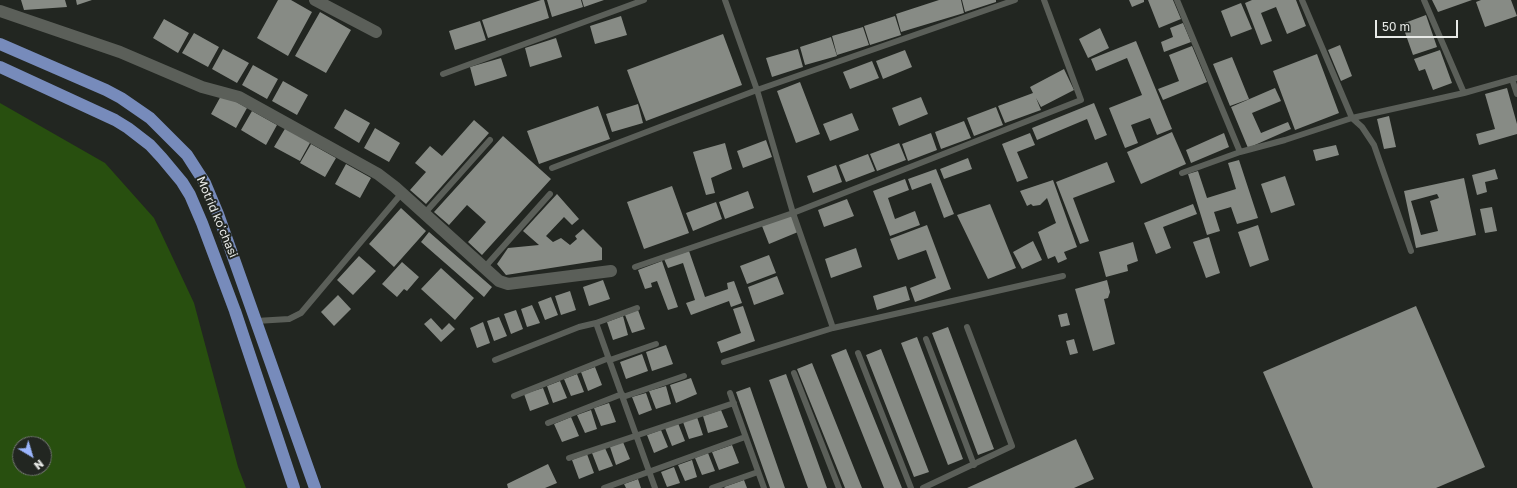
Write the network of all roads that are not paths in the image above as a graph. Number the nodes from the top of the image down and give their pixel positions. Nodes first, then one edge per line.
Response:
1 (315, 0) edge
2 (644, 0) edge
3 (725, 0) edge
4 (1015, 0) edge
5 (1044, 0) edge
6 (1177, 0) edge
7 (1302, 0) edge
8 (1424, 0) edge
9 (0, 11) edge
10 (376, 32) dead end
11 (0, 44) edge
12 (0, 67) edge
13 (443, 74) dead end
14 (1515, 78) edge
15 (757, 90) junction
16 (1464, 93) junction
17 (1517, 94) edge
18 (1352, 118) junction
19 (490, 140) dead end
20 (1240, 152) junction
21 (552, 168) dead end
22 (1182, 173) dead end
23 (402, 193) junction
24 (550, 194) dead end
25 (793, 213) junction
26 (424, 214) junction
27 (1411, 251) dead end
28 (635, 267) dead end
29 (484, 268) junction
30 (611, 270) dead end
31 (1063, 276) dead end
32 (637, 308) dead end
33 (256, 321) junction
34 (596, 322) junction
35 (967, 327) dead end
36 (833, 328) junction
37 (926, 339) dead end
38 (656, 344) dead end
39 (858, 353) dead end
40 (610, 359) junction
41 (495, 360) dead end
42 (724, 362) dead end
43 (794, 373) dead end
44 (684, 376) dead end
45 (730, 393) dead end
46 (514, 396) dead end
47 (622, 396) junction
48 (734, 402) junction
49 (548, 423) dead end
50 (636, 435) junction
51 (746, 437) junction
52 (569, 458) dead end
53 (974, 465) junction
54 (649, 471) junction
55 (758, 472) junction
56 (294, 488) edge
57 (315, 488) edge
58 (604, 488) edge
59 (655, 488) edge
60 (712, 488) edge
61 (764, 488) edge
62 (839, 488) edge
63 (911, 488) edge
64 (923, 488) edge

1 - 10 street
2 - 13 lane
3 - 15 lane
4 - 15 lane
5 - 25 lane
6 - 20 lane
7 - 18 lane
8 - 16 lane
9 - 23 street
11 - 33 main road, Motrid ko'chasi
12 - 56 main road, Motrid ko'chasi
14 - 16 lane
14 - 17 lane
15 - 21 lane
15 - 25 lane
16 - 18 lane
18 - 20 lane
18 - 27 lane
19 - 26 lane
20 - 22 lane
23 - 26 street
23 - 33 lane
24 - 29 lane
25 - 28 lane
25 - 36 lane
26 - 29 street
29 - 30 street
31 - 36 lane
32 - 34 lane
33 - 57 main road, Motrid ko'chasi
34 - 40 lane
34 - 41 lane
35 - 53 lane
36 - 42 lane
37 - 53 lane
38 - 40 lane
39 - 63 lane
40 - 46 lane
40 - 47 lane
43 - 62 lane
44 - 47 lane
45 - 48 lane
47 - 49 lane
47 - 50 lane
48 - 50 lane
48 - 51 lane
50 - 52 lane
50 - 54 lane
51 - 54 lane
51 - 55 lane
53 - 64 lane
54 - 58 lane
54 - 59 lane
55 - 60 lane
55 - 61 lane

